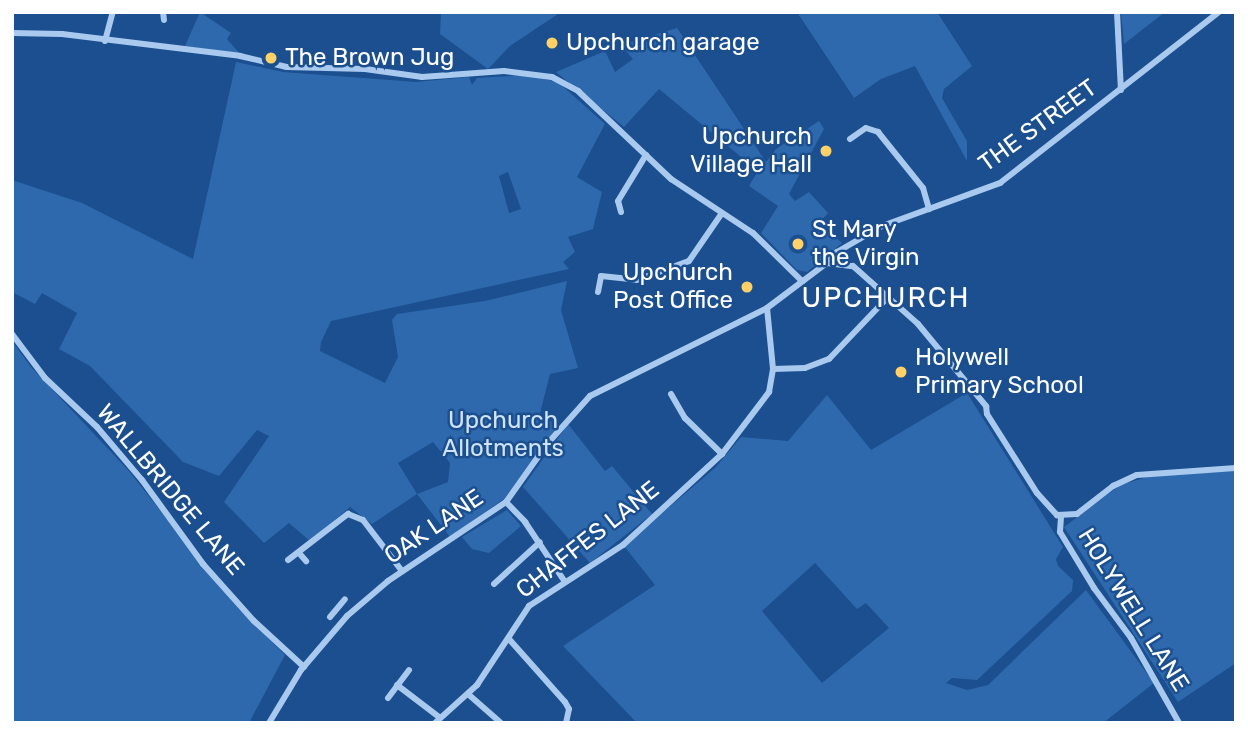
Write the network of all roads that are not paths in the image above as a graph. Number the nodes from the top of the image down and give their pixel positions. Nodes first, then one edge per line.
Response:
1 (113, 12) edge
2 (163, 12) edge
3 (1117, 12) edge
4 (1219, 12) edge
5 (164, 20) dead end
6 (12, 33) edge
7 (105, 41) junction
8 (1121, 90) junction
9 (850, 139) dead end
10 (646, 155) junction
11 (929, 209) junction
12 (621, 212) dead end
13 (722, 213) junction
14 (843, 250) junction
15 (841, 261) junction
16 (827, 263) junction
17 (802, 281) junction
18 (598, 292) dead end
19 (890, 296) junction
20 (767, 308) junction
21 (12, 334) edge
22 (773, 369) junction
23 (666, 403) dead end
24 (722, 454) junction
25 (1236, 468) edge
26 (506, 502) junction
27 (1061, 517) junction
28 (540, 542) junction
29 (299, 553) junction
30 (288, 561) dead end
31 (306, 562) dead end
32 (402, 571) junction
33 (565, 582) junction
34 (494, 584) dead end
35 (345, 599) dead end
36 (337, 608) junction
37 (347, 616) junction
38 (330, 617) dead end
39 (509, 639) junction
40 (304, 667) junction
41 (409, 670) dead end
42 (397, 685) junction
43 (468, 694) junction
44 (388, 698) dead end
45 (437, 720) edge
46 (269, 723) edge
47 (501, 723) edge
48 (566, 723) edge
49 (1179, 723) edge

1 - 7 street
2 - 5 street
3 - 8 street
4 - 8 street, THE STREET
6 - 7 street
7 - 10 street
8 - 11 street, THE STREET
9 - 11 street
10 - 12 street
10 - 13 street
11 - 14 street, THE STREET
13 - 17 street
13 - 18 street
14 - 15 street
14 - 16 street, THE STREET
15 - 16 street, OAK LANE
15 - 19 street, OAK LANE
16 - 17 street, OAK LANE
17 - 20 street, OAK LANE
19 - 22 street
19 - 27 street
20 - 22 street, CHAFFES LANE
20 - 26 street, OAK LANE
21 - 40 street, WALLBRIDGE LANE
22 - 24 street, CHAFFES LANE
23 - 24 street
24 - 33 street, CHAFFES LANE
25 - 27 street
26 - 28 street
26 - 32 street, OAK LANE
27 - 49 street, HOLYWELL LANE
28 - 33 street
28 - 34 street
29 - 30 street
29 - 31 street
29 - 32 street
32 - 37 street, OAK LANE
33 - 39 street, CHAFFES LANE
35 - 36 street
36 - 37 street
36 - 38 street
37 - 40 street, OAK LANE
39 - 43 street, CHAFFES LANE
39 - 48 street
40 - 46 street, OAK LANE
41 - 42 street
42 - 44 street
42 - 45 street
43 - 45 street, CHAFFES LANE
43 - 47 street

